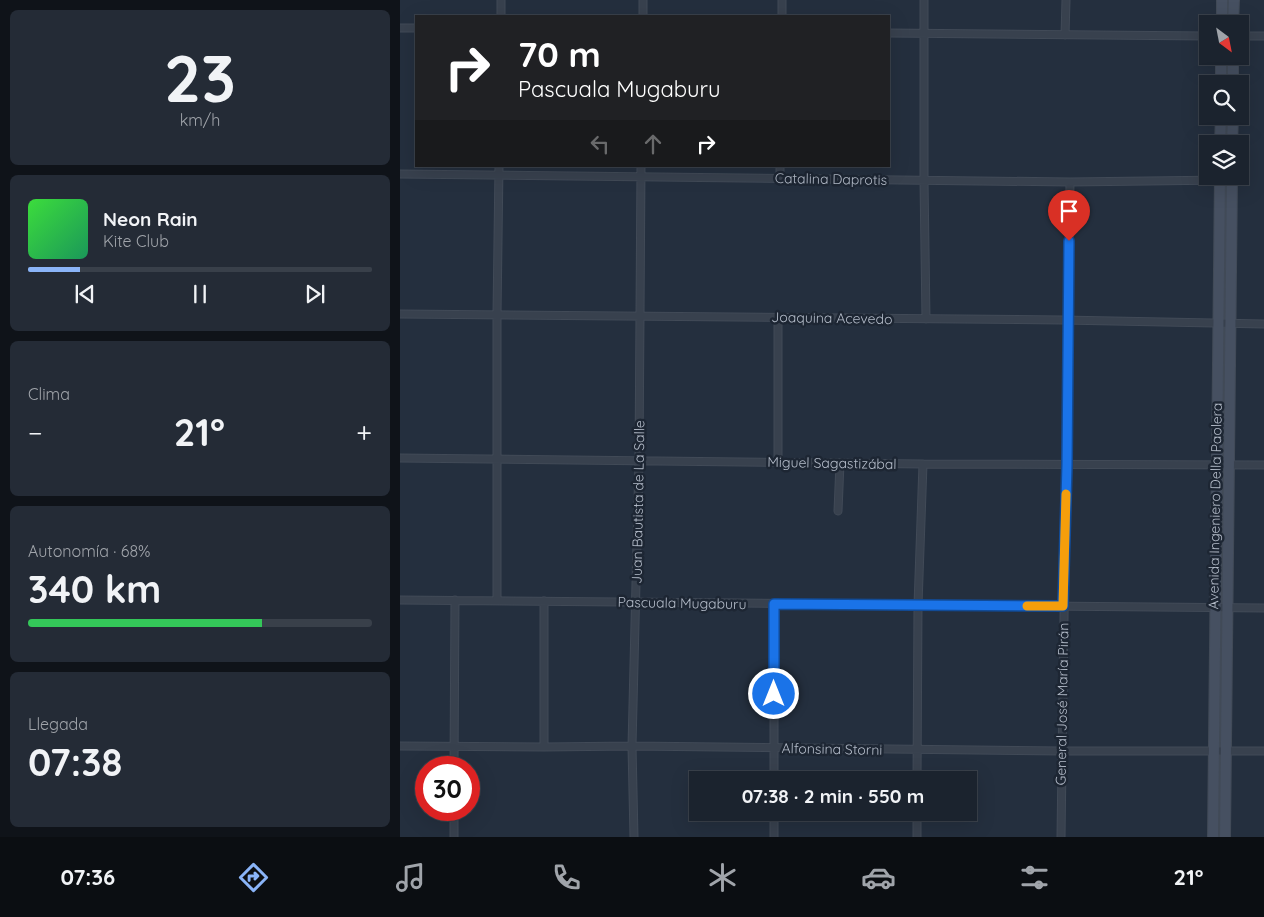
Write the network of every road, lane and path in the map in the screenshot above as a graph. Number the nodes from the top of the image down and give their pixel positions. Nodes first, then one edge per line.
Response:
1 (501, 0) edge
2 (643, 0) edge
3 (782, 0) edge
4 (924, 0) edge
5 (1066, 0) edge
6 (1222, 0) edge
7 (1234, 0) edge
8 (501, 15) edge
9 (643, 15) edge
10 (782, 15) edge
11 (1222, 15) edge
12 (1234, 15) edge
13 (400, 28) edge
14 (415, 28) edge
15 (890, 33) edge
16 (924, 33) junction
17 (1065, 35) junction
18 (1199, 36) edge
19 (1249, 36) edge
20 (1264, 36) edge
21 (499, 167) edge
22 (642, 167) edge
23 (780, 167) edge
24 (400, 174) edge
25 (499, 175) junction
26 (641, 177) junction
27 (780, 179) junction
28 (1199, 179) edge
29 (924, 180) junction
30 (1070, 182) junction
31 (1220, 185) edge
32 (1232, 185) edge
33 (400, 314) edge
34 (497, 315) junction
35 (640, 316) junction
36 (778, 318) junction
37 (926, 319) junction
38 (1068, 320) junction
39 (1218, 324) junction
40 (1230, 324) junction
41 (1264, 324) edge
42 (400, 458) edge
43 (498, 459) junction
44 (638, 461) junction
45 (778, 462) junction
46 (840, 463) junction
47 (924, 464) junction
48 (1217, 464) junction
49 (1229, 464) junction
50 (1067, 465) junction
51 (1264, 465) edge
52 (838, 511) dead end
53 (400, 600) edge
54 (455, 600) junction
55 (497, 601) junction
56 (544, 601) junction
57 (636, 602) junction
58 (774, 604) junction
59 (918, 605) junction
60 (1063, 606) junction
61 (1216, 607) junction
62 (1228, 607) junction
63 (1264, 608) edge
64 (400, 746) edge
65 (454, 746) junction
66 (632, 746) junction
67 (544, 747) junction
68 (774, 748) junction
69 (917, 750) junction
70 (1214, 750) junction
71 (1226, 750) junction
72 (1061, 751) junction
73 (1264, 751) edge
74 (454, 756) edge
75 (774, 771) edge
76 (917, 771) edge
77 (454, 821) edge
78 (774, 821) edge
79 (917, 821) edge
80 (454, 837) edge
81 (634, 837) edge
82 (774, 837) edge
83 (917, 837) edge
84 (1060, 837) edge
85 (1213, 837) edge
86 (1225, 837) edge

1 - 8 street
2 - 9 street
3 - 10 street
4 - 16 street
5 - 17 street
6 - 11 main road
7 - 12 main road
13 - 14 street
15 - 16 street
16 - 17 street
16 - 29 street
17 - 18 street
19 - 20 street
21 - 25 street
22 - 26 street, Juan Bautista de La Salle
23 - 27 street
24 - 25 street, Catalina Daprotis
25 - 26 street, Catalina Daprotis
25 - 34 street
26 - 27 street, Catalina Daprotis
26 - 35 street, Juan Bautista de La Salle
27 - 29 street, Catalina Daprotis
28 - 30 street, Catalina Daprotis
29 - 30 street, Catalina Daprotis
29 - 37 street
30 - 38 street, General José María Pirán
31 - 39 main road, Avenida Ingeniero Della Paolera
32 - 40 main road, Avenida Ingeniero Della Paolera
33 - 34 street, Joaquina Acevedo
34 - 35 street, Joaquina Acevedo
34 - 43 street
35 - 36 street, Joaquina Acevedo
35 - 44 street, Juan Bautista de La Salle
36 - 37 street, Joaquina Acevedo
36 - 45 street
37 - 38 street, Joaquina Acevedo
38 - 39 street, Joaquina Acevedo
38 - 50 street, General José María Pirán
39 - 40 street, Joaquina Acevedo
39 - 48 main road, Avenida Ingeniero Della Paolera
40 - 41 street, Joaquina Acevedo
40 - 49 main road, Avenida Ingeniero Della Paolera
42 - 43 street, Miguel Sagastizábal
43 - 44 street, Miguel Sagastizábal
43 - 55 street
44 - 45 street, Miguel Sagastizábal
44 - 57 street, Juan Bautista de La Salle
45 - 46 street, Miguel Sagastizábal
46 - 47 street, Miguel Sagastizábal
46 - 52 street
47 - 50 street, Miguel Sagastizábal
47 - 59 street
48 - 49 street, Miguel Sagastizábal
48 - 50 street, Miguel Sagastizábal
48 - 61 main road, Avenida Ingeniero Della Paolera
49 - 51 street, Miguel Sagastizábal
49 - 62 main road, Avenida Ingeniero Della Paolera
50 - 60 street, General José María Pirán
53 - 54 street, Pascuala Mugaburu
54 - 55 street, Pascuala Mugaburu
54 - 65 street
55 - 56 street, Pascuala Mugaburu
56 - 57 street, Pascuala Mugaburu
56 - 67 street
57 - 58 street, Pascuala Mugaburu
57 - 66 street, Juan Bautista de La Salle
58 - 59 street, Pascuala Mugaburu
58 - 68 street
59 - 60 street, Pascuala Mugaburu
59 - 69 street
60 - 61 street, Pascuala Mugaburu
60 - 72 street, General José María Pirán
61 - 62 street, Pascuala Mugaburu
61 - 70 main road, Avenida Ingeniero Della Paolera
62 - 63 street, Pascuala Mugaburu
62 - 71 main road, Avenida Ingeniero Della Paolera
64 - 65 street, Alfonsina Storni
65 - 67 street, Alfonsina Storni
65 - 74 street
66 - 67 street, Alfonsina Storni
66 - 68 street, Alfonsina Storni
66 - 81 street, Juan Bautista de La Salle
68 - 69 street, Alfonsina Storni
68 - 75 street
69 - 72 street, Alfonsina Storni
69 - 76 street
70 - 71 street, Alfonsina Storni
70 - 72 street, Alfonsina Storni
70 - 85 main road, Avenida Ingeniero Della Paolera
71 - 73 street, Alfonsina Storni
71 - 86 main road, Avenida Ingeniero Della Paolera
72 - 84 street, General José María Pirán
77 - 80 street
78 - 82 street
79 - 83 street

